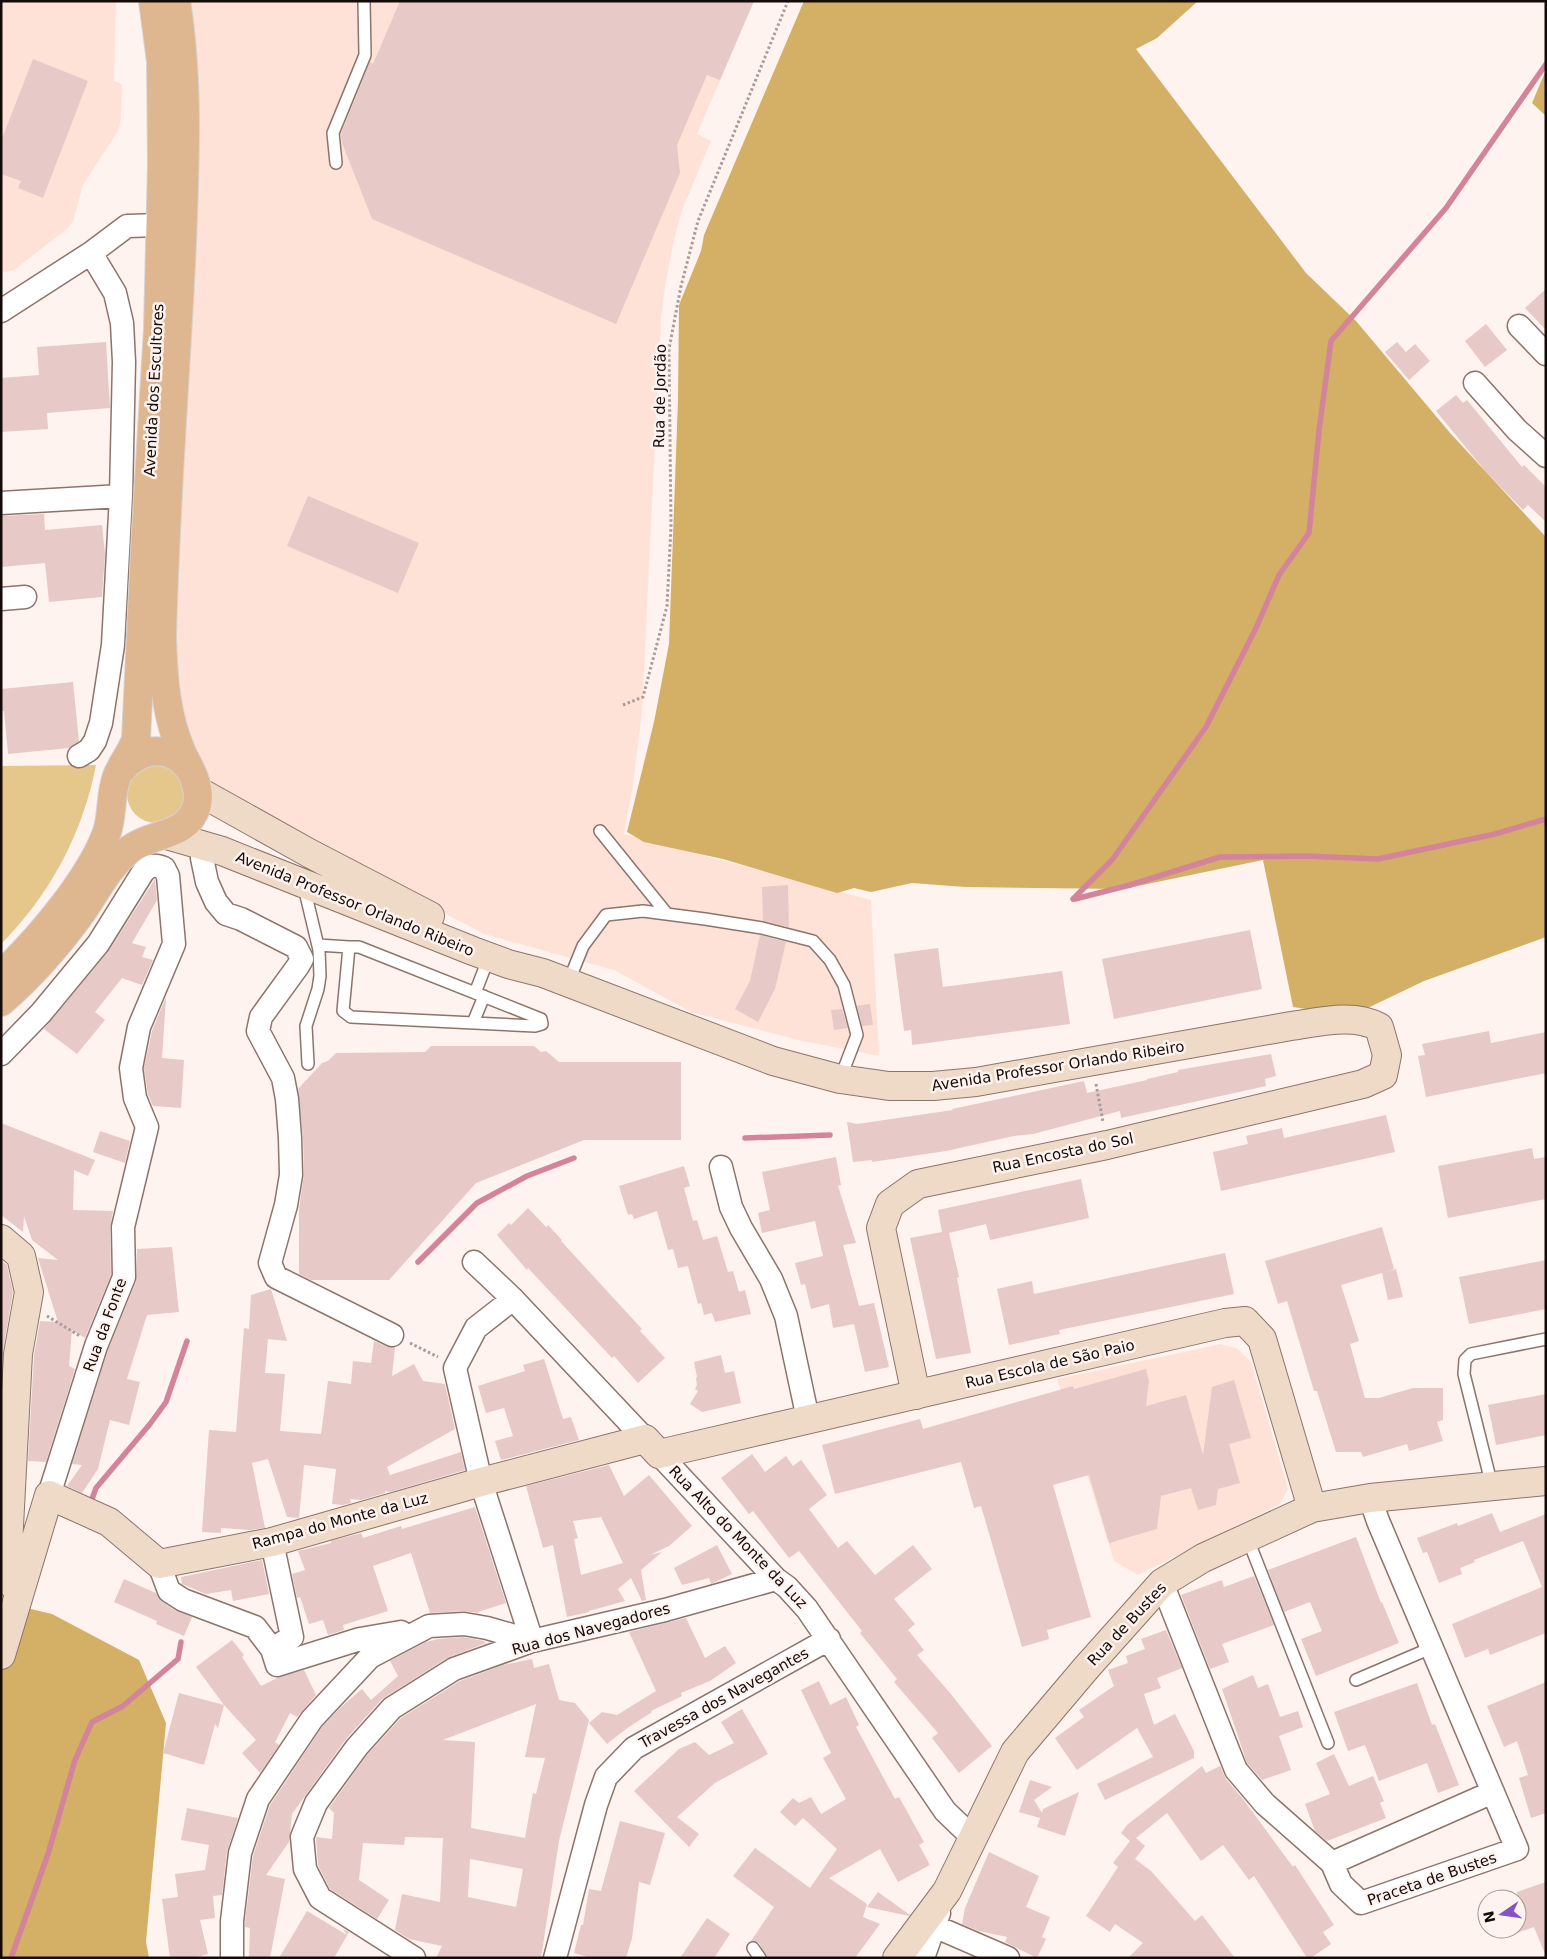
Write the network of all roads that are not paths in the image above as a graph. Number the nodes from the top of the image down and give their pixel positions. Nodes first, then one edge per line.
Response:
1 (153, 1) edge
2 (176, 1) edge
3 (364, 1) edge
4 (336, 163) dead end
5 (161, 225) junction
6 (91, 253) junction
7 (1, 312) edge
8 (1519, 326) dead end
9 (1546, 354) edge
10 (1475, 383) dead end
11 (1546, 456) edge
12 (121, 496) junction
13 (1, 503) edge
14 (25, 597) dead end
15 (1, 599) edge
16 (79, 756) dead end
17 (116, 780) junction
18 (195, 782) junction
19 (600, 831) dead end
20 (160, 836) junction
21 (206, 845) junction
22 (303, 882) junction
23 (667, 914) junction
24 (318, 946) junction
25 (349, 947) junction
26 (489, 956) junction
27 (543, 973) junction
28 (1, 975) edge
29 (568, 983) junction
30 (479, 994) junction
31 (1, 1002) edge
32 (473, 1023) junction
33 (1379, 1027) joint
34 (1, 1054) edge
35 (308, 1064) dead end
36 (840, 1078) junction
37 (721, 1166) dead end
38 (1, 1239) edge
39 (474, 1262) dead end
40 (513, 1299) junction
41 (392, 1335) road end
42 (1546, 1339) edge
43 (916, 1395) junction
44 (808, 1419) junction
45 (652, 1447) junction
46 (1546, 1481) edge
47 (481, 1482) junction
48 (1492, 1486) junction
49 (49, 1495) junction
50 (1370, 1498) junction
51 (1312, 1508) junction
52 (1247, 1537) junction
53 (272, 1542) junction
54 (159, 1564) junction
55 (776, 1579) junction
56 (1162, 1584) junction
57 (20, 1590) junction
58 (429, 1626) junction
59 (829, 1639) junction
60 (532, 1641) junction
61 (1431, 1648) junction
62 (272, 1649) junction
63 (1, 1655) edge
64 (1356, 1680) dead end
65 (1328, 1743) dead end
66 (1493, 1792) junction
67 (972, 1837) junction
68 (1332, 1863) junction
69 (947, 1891) junction
70 (934, 1926) junction
71 (232, 1958) edge
72 (414, 1958) edge
73 (555, 1958) edge
74 (897, 1958) edge
75 (923, 1958) edge
76 (1008, 1958) edge

1 - 5 main road, Avenida dos Escultores
2 - 18 main road, Avenida dos Escultores
3 - 4 lane
5 - 6 street
5 - 17 main road, Avenida dos Escultores
6 - 7 street
6 - 12 street
8 - 9 street
10 - 11 street
12 - 13 street
12 - 16 street
14 - 15 street
17 - 18 main road
17 - 20 main road
17 - 28 main road, Avenida dos Escultores
18 - 20 main road
18 - 27 main road, Avenida Professor Orlando Ribeiro
19 - 23 lane
20 - 21 main road, Avenida Professor Orlando Ribeiro
20 - 31 main road
21 - 22 main road, Avenida Professor Orlando Ribeiro
21 - 41 street
22 - 24 lane
22 - 26 main road, Avenida Professor Orlando Ribeiro
23 - 29 lane
23 - 36 lane
24 - 25 lane
24 - 35 lane
25 - 30 lane
25 - 32 lane
26 - 27 main road, Avenida Professor Orlando Ribeiro
26 - 30 lane
27 - 29 main road, Avenida Professor Orlando Ribeiro
29 - 36 main road, Avenida Professor Orlando Ribeiro
30 - 32 lane
30 - 32 lane
33 - 36 main road, Avenida Professor Orlando Ribeiro
33 - 43 main road, Rua Encosta do Sol
34 - 49 street, Rua da Fonte
37 - 44 street
38 - 57 main road
39 - 40 street, Rua Alto do Monte da Luz
40 - 45 street, Rua Alto do Monte da Luz
40 - 47 street
42 - 48 lane
43 - 44 main road, Rua Escola de São Paio
43 - 51 main road, Rua Escola de São Paio
44 - 45 main road, Rua Escola de São Paio
45 - 47 main road, Rampa do Monte da Luz
45 - 55 street, Rua Alto do Monte da Luz
46 - 48 main road, Rua de Bustes
47 - 53 main road, Rampa do Monte da Luz
47 - 60 street
48 - 50 main road, Rua de Bustes
49 - 54 main road
49 - 57 main road, Rua da Fonte
50 - 51 main road, Rua de Bustes
50 - 61 street, Praceta de Bustes
51 - 52 main road, Rua de Bustes
52 - 56 main road, Rua de Bustes
52 - 65 lane
53 - 54 main road, Rampa do Monte da Luz
53 - 62 street
54 - 62 street
55 - 59 street, Rua Alto do Monte da Luz
55 - 60 street, Rua dos Navegadores
56 - 67 main road, Rua de Bustes
56 - 68 street
57 - 63 main road, Rua da Fonte
58 - 60 street
58 - 62 street
58 - 71 street
59 - 67 street, Rua Alto do Monte da Luz
59 - 73 street, Travessa dos Navegantes
60 - 72 street, Rua dos Navegadores
61 - 64 lane
61 - 66 street, Praceta de Bustes
66 - 68 street
66 - 68 street, Praceta de Bustes
67 - 69 main road, Rua de Bustes
69 - 70 street, Rua de Bustes
69 - 74 main road
70 - 75 street, Rua de Bustes
70 - 76 street

